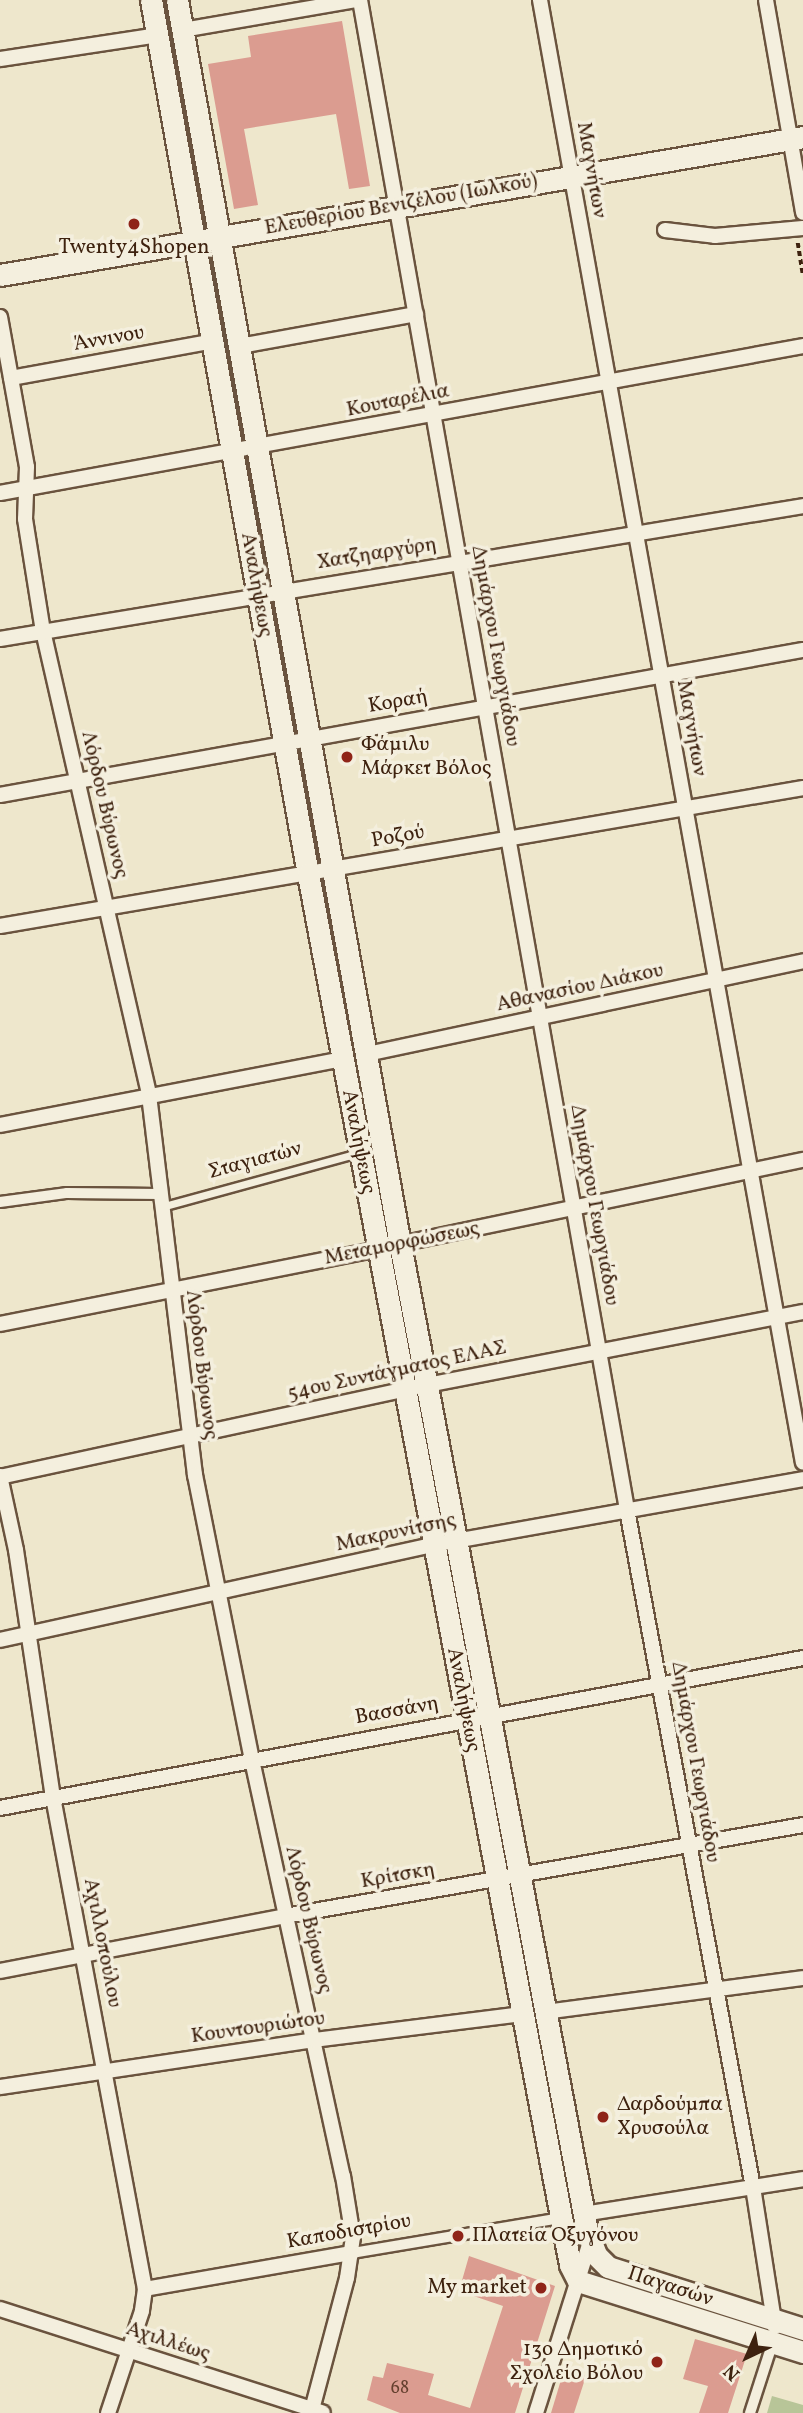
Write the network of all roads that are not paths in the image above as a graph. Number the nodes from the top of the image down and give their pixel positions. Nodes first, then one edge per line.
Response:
1 (151, 0) edge
2 (177, 0) edge
3 (358, 0) edge
4 (540, 0) edge
5 (766, 0) edge
6 (183, 30) junction
7 (158, 35) junction
8 (0, 59) edge
9 (797, 138) edge
10 (571, 177) junction
11 (396, 206) junction
12 (803, 213) edge
13 (803, 228) edge
14 (665, 230) dead end
15 (219, 236) junction
16 (196, 240) junction
17 (0, 275) edge
18 (416, 314) junction
19 (0, 317) edge
20 (214, 341) junction
21 (240, 346) junction
22 (803, 346) edge
23 (11, 378) junction
24 (608, 383) junction
25 (433, 415) junction
26 (260, 448) junction
27 (232, 453) junction
28 (27, 488) junction
29 (0, 493) edge
30 (803, 506) edge
31 (635, 534) junction
32 (458, 562) junction
33 (284, 590) junction
34 (258, 595) junction
35 (43, 631) junction
36 (0, 639) edge
37 (803, 650) edge
38 (660, 674) junction
39 (485, 708) junction
40 (310, 739) junction
41 (285, 744) junction
42 (77, 781) junction
43 (803, 788) edge
44 (0, 795) edge
45 (684, 808) junction
46 (508, 838) junction
47 (334, 870) junction
48 (307, 874) junction
49 (105, 909) junction
50 (0, 926) edge
51 (803, 961) edge
52 (715, 979) junction
53 (540, 1019) junction
54 (367, 1054) junction
55 (342, 1059) junction
56 (149, 1095) junction
57 (0, 1125) edge
58 (360, 1152) junction
59 (803, 1160) edge
60 (750, 1171) junction
61 (160, 1201) junction
62 (0, 1202) edge
63 (573, 1210) junction
64 (400, 1244) junction
65 (378, 1249) junction
66 (171, 1289) junction
67 (803, 1312) edge
68 (777, 1317) junction
69 (0, 1324) edge
70 (599, 1351) junction
71 (427, 1385) junction
72 (404, 1390) junction
73 (188, 1437) junction
74 (803, 1462) edge
75 (0, 1477) edge
76 (803, 1479) edge
77 (627, 1510) junction
78 (457, 1541) junction
79 (433, 1545) junction
80 (219, 1593) junction
81 (27, 1636) junction
82 (0, 1640) edge
83 (803, 1658) edge
84 (660, 1685) junction
85 (490, 1716) junction
86 (467, 1720) junction
87 (251, 1759) junction
88 (53, 1797) junction
89 (0, 1808) edge
90 (803, 1825) edge
91 (689, 1844) junction
92 (520, 1877) junction
93 (498, 1881) junction
94 (285, 1916) junction
95 (83, 1955) junction
96 (0, 1971) edge
97 (803, 1978) edge
98 (716, 1991) junction
99 (545, 2012) junction
100 (523, 2014) junction
101 (314, 2040) junction
102 (105, 2072) junction
103 (0, 2087) edge
104 (803, 2179) edge
105 (753, 2187) junction
106 (583, 2214) junction
107 (561, 2218) junction
108 (590, 2242) junction
109 (352, 2253) junction
110 (578, 2281) junction
111 (145, 2289) junction
112 (0, 2309) edge
113 (776, 2320) junction
114 (803, 2329) edge
115 (773, 2342) junction
116 (803, 2351) edge
117 (128, 2352) junction
118 (315, 2412) edge
119 (108, 2413) edge
120 (536, 2413) edge
121 (750, 2413) edge

1 - 7 main road, Αναλήψεως
2 - 6 main road, Αναλήψεως
3 - 6 street
3 - 11 street, Δημάρχου Γεωργιάδου
4 - 10 street, Μαγνήτων
5 - 9 street
6 - 15 main road, Αναλήψεως
7 - 8 street
7 - 16 main road, Αναλήψεως
9 - 10 main road, Ελευθερίου Βενιζέλου (Ιωλκού)
9 - 12 street
10 - 11 main road, Ελευθερίου Βενιζέλου (Ιωλκού)
10 - 24 street, Μαγνήτων
11 - 15 main road, Ελευθερίου Βενιζέλου (Ιωλκού)
11 - 18 street, Δημάρχου Γεωργιάδου
13 - 14 street
15 - 16 main road, Ελευθερίου Βενιζέλου (Ιωλκού)
15 - 21 main road, Αναλήψεως
16 - 17 main road, Ελευθερίου Βενιζέλου (Ιωλκού)
16 - 20 main road, Αναλήψεως
18 - 21 street
18 - 25 street, Δημάρχου Γεωργιάδου
19 - 23 street, Λόρδου Βύρωνος
20 - 23 street, Άννινου
20 - 27 main road, Αναλήψεως
21 - 26 main road, Αναλήψεως
22 - 24 street, Κουταρέλια
23 - 28 street, Λόρδου Βύρωνος
24 - 25 street, Κουταρέλια
24 - 31 street, Μαγνήτων
25 - 26 street, Κουταρέλια
25 - 32 street, Δημάρχου Γεωργιάδου
26 - 27 street, Κουταρέλια
26 - 33 main road, Αναλήψεως
27 - 28 street, Κουταρέλια
27 - 34 main road, Αναλήψεως
28 - 29 street, Κουταρέλια
28 - 35 street, Λόρδου Βύρωνος
30 - 31 street, Χατζηαργύρη
31 - 32 street, Χατζηαργύρη
31 - 38 street, Μαγνήτων
32 - 33 street, Χατζηαργύρη
32 - 39 street, Δημάρχου Γεωργιάδου
33 - 34 street, Χατζηαργύρη
33 - 40 main road, Αναλήψεως
34 - 35 street, Χατζηαργύρη
34 - 41 main road, Αναλήψεως
35 - 36 street, Χατζηαργύρη
35 - 42 street, Λόρδου Βύρωνος
37 - 38 street, Κοραή
38 - 39 street, Κοραή
38 - 45 street, Μαγνήτων
39 - 40 street, Κοραή
39 - 46 street, Δημάρχου Γεωργιάδου
40 - 41 street, Κοραή
40 - 47 main road, Αναλήψεως
41 - 42 street, Κοραή
41 - 48 main road, Αναλήψεως
42 - 44 street, Κοραή
42 - 49 street, Λόρδου Βύρωνος
43 - 45 street, Ροζού
45 - 46 street, Ροζού
45 - 52 street, Μαγνήτων
46 - 47 street, Ροζού
46 - 53 street, Δημάρχου Γεωργιάδου
47 - 48 street, Ροζού
47 - 54 main road, Αναλήψεως
48 - 49 street, Ροζού
48 - 55 main road, Αναλήψεως
49 - 50 street, Ροζού
49 - 56 street, Λόρδου Βύρωνος
51 - 52 street, Αθανασίου Διάκου
52 - 53 street, Αθανασίου Διάκου
52 - 60 street, Μαγνήτων
53 - 54 street, Αθανασίου Διάκου
53 - 63 street, Δημάρχου Γεωργιάδου
54 - 64 main road, Αναλήψεως
55 - 56 street
55 - 58 main road, Αναλήψεως
56 - 57 street
56 - 61 street, Λόρδου Βύρωνος
58 - 61 lane, Σταγιατών
58 - 65 main road, Αναλήψεως
59 - 60 street, Μεταμορφώσεως
60 - 63 street, Μεταμορφώσεως
60 - 68 street, Μαγνήτων
61 - 62 street, Σταγιατών
61 - 66 street, Λόρδου Βύρωνος
63 - 64 street, Μεταμορφώσεως
63 - 70 street, Δημάρχου Γεωργιάδου
64 - 65 main road, Μεταμορφώσεως
64 - 71 main road, Αναλήψεως
65 - 66 street, Μεταμορφώσεως
65 - 72 main road, Αναλήψεως
66 - 69 street, Μεταμορφώσεως
66 - 73 street, Λόρδου Βύρωνος
67 - 68 street, 54ου Συντάγματος ΕΛΑΣ
68 - 70 street, 54ου Συντάγματος ΕΛΑΣ
68 - 74 street, Μαγνήτων
70 - 71 street, 54ου Συντάγματος ΕΛΑΣ
70 - 77 street, Δημάρχου Γεωργιάδου
71 - 72 street, 54ου Συντάγματος ΕΛΑΣ
71 - 78 main road, Αναλήψεως
72 - 73 street, 54ου Συντάγματος ΕΛΑΣ
72 - 79 main road, Αναλήψεως
73 - 75 street, 54ου Συντάγματος ΕΛΑΣ
73 - 80 street, Λόρδου Βύρωνος
75 - 81 street, Αχιλλοπούλου
76 - 77 street, Μακρυνίτσης
77 - 78 street, Μακρυνίτσης
77 - 84 street, Δημάρχου Γεωργιάδου
78 - 79 street, Μακρυνίτσης
78 - 85 main road, Αναλήψεως
79 - 80 street, Μακρυνίτσης
79 - 86 main road, Αναλήψεως
80 - 81 street, Μακρυνίτσης
80 - 87 street, Λόρδου Βύρωνος
81 - 82 street, Μακρυνίτσης
81 - 88 street, Αχιλλοπούλου
83 - 84 street, Βασσάνη
84 - 85 street, Βασσάνη
84 - 91 street, Δημάρχου Γεωργιάδου
85 - 86 street, Βασσάνη
85 - 92 main road, Αναλήψεως
86 - 87 street, Βασσάνη
86 - 93 main road, Αναλήψεως
87 - 88 street, Βασσάνη
87 - 94 street, Λόρδου Βύρωνος
88 - 89 street, Βασσάνη
88 - 95 street, Αχιλλοπούλου
90 - 91 street, Κρίτσκη
91 - 92 street, Κρίτσκη
91 - 98 street, Δημάρχου Γεωργιάδου
92 - 93 street, Κρίτσκη
92 - 99 main road, Αναλήψεως
93 - 94 street, Κρίτσκη
93 - 100 main road, Αναλήψεως
94 - 95 street, Κρίτσκη
94 - 101 street, Λόρδου Βύρωνος
95 - 96 street, Κρίτσκη
95 - 102 street, Αχιλλοπούλου
97 - 98 street
98 - 99 street
98 - 105 street, Δημάρχου Γεωργιάδου
99 - 106 main road, Αναλήψεως
100 - 101 street, Κουντουριώτου
100 - 107 main road, Αναλήψεως
101 - 102 street, Κουντουριώτου
101 - 109 street, Λόρδου Βύρωνος
102 - 103 street, Κουντουριώτου
102 - 111 street, Αχιλλοπούλου
104 - 105 street
105 - 106 street
105 - 113 street, Δημάρχου Γεωργιάδου
106 - 108 main road, Αναλήψεως
107 - 109 street, Καποδιστρίου
107 - 110 main road, Αναλήψεως
108 - 110 street
108 - 113 main road, Παγασών
109 - 111 street, Καποδιστρίου
109 - 118 street, Λόρδου Βύρωνος
110 - 115 main road, Παγασών
110 - 120 street
111 - 117 street, Αχιλλοπούλου
112 - 117 street, Αχιλλέως
113 - 114 main road, Παγασών
113 - 115 street, Δημάρχου Γεωργιάδου
115 - 116 main road, Παγασών
115 - 121 street, Δημάρχου Γεωργιάδου
117 - 118 street, Αχιλλέως
117 - 119 street, Αχιλλοπούλου

